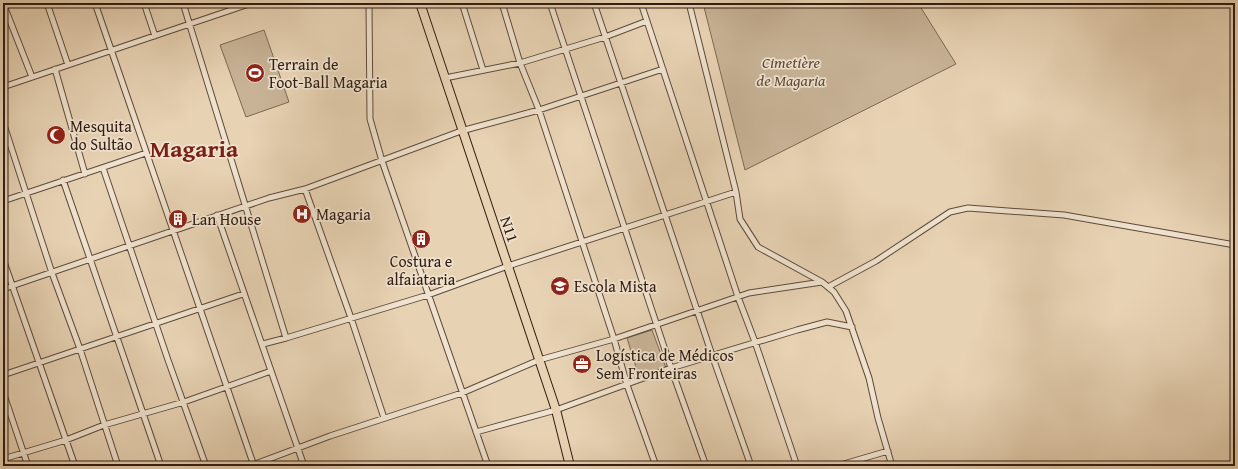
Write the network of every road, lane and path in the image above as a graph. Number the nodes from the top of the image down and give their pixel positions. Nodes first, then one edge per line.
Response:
1 (3, 3) edge
2 (47, 3) edge
3 (95, 3) edge
4 (144, 3) edge
5 (183, 3) edge
6 (252, 3) edge
7 (369, 3) edge
8 (420, 3) edge
9 (462, 3) edge
10 (502, 3) edge
11 (550, 3) edge
12 (594, 3) edge
13 (641, 3) edge
14 (689, 3) edge
15 (647, 21) junction
16 (190, 24) junction
17 (155, 36) junction
18 (605, 37) junction
19 (565, 48) junction
20 (111, 50) junction
21 (520, 63) junction
22 (68, 65) junction
23 (55, 69) junction
24 (663, 69) junction
25 (482, 70) junction
26 (32, 77) junction
27 (445, 78) junction
28 (621, 83) junction
29 (3, 87) edge
30 (581, 96) junction
31 (539, 110) junction
32 (3, 122) edge
33 (462, 131) junction
34 (146, 152) junction
35 (382, 161) junction
36 (103, 168) junction
37 (85, 174) junction
38 (63, 180) junction
39 (305, 189) junction
40 (736, 192) junction
41 (27, 193) junction
42 (3, 201) edge
43 (706, 202) junction
44 (245, 206) junction
45 (217, 215) junction
46 (665, 215) junction
47 (625, 228) junction
48 (173, 231) junction
49 (582, 242) junction
50 (1235, 245) edge
51 (129, 246) junction
52 (3, 259) edge
53 (89, 260) junction
54 (508, 266) junction
55 (52, 273) junction
56 (822, 282) junction
57 (13, 286) junction
58 (828, 287) junction
59 (3, 289) edge
60 (242, 294) junction
61 (428, 295) junction
62 (738, 297) junction
63 (199, 308) junction
64 (697, 311) junction
65 (351, 318) junction
66 (155, 323) junction
67 (657, 325) junction
68 (852, 328) junction
69 (116, 336) junction
70 (286, 338) junction
71 (614, 339) junction
72 (755, 342) junction
73 (263, 344) junction
74 (80, 349) junction
75 (712, 355) junction
76 (539, 360) junction
77 (40, 362) junction
78 (671, 368) junction
79 (271, 371) junction
80 (3, 375) edge
81 (627, 385) junction
82 (226, 387) junction
83 (3, 392) edge
84 (462, 393) junction
85 (184, 402) junction
86 (556, 410) junction
87 (143, 415) junction
88 (384, 418) junction
89 (104, 425) junction
90 (476, 432) junction
91 (66, 440) junction
92 (298, 448) junction
93 (888, 451) junction
94 (24, 453) junction
95 (3, 459) edge
96 (28, 466) edge
97 (74, 466) edge
98 (118, 466) edge
99 (161, 466) edge
100 (206, 466) edge
101 (252, 466) edge
102 (304, 466) edge
103 (488, 466) edge
104 (570, 466) edge
105 (656, 466) edge
106 (706, 466) edge
107 (751, 466) edge
108 (797, 466) edge
109 (840, 466) edge
110 (892, 466) edge

1 - 26 street
2 - 22 street
3 - 20 street
4 - 17 street
5 - 16 street
6 - 16 street
7 - 35 street
8 - 27 main road, N11
9 - 25 street
10 - 21 street
11 - 19 street
12 - 18 street
13 - 15 street
14 - 40 street
15 - 18 street
15 - 24 street
16 - 17 street
16 - 44 street
17 - 20 street
18 - 19 street
18 - 28 street
19 - 21 street
19 - 30 street
20 - 22 street
20 - 34 street
21 - 25 street
21 - 31 street
22 - 23 street
23 - 26 street
23 - 37 street
24 - 28 street
24 - 43 street
25 - 27 street
26 - 29 street
27 - 33 main road, N11
28 - 30 street
28 - 46 street
30 - 31 street
30 - 47 street
31 - 33 street
31 - 49 street
32 - 41 street
33 - 35 street
33 - 54 main road, N11
34 - 36 street
34 - 48 street
35 - 39 street
35 - 61 street
36 - 37 street
36 - 51 street
37 - 38 street
38 - 41 street
38 - 53 street
39 - 44 street
39 - 65 street
40 - 43 street
40 - 56 street
41 - 42 street
41 - 55 street
43 - 46 street
43 - 62 street
44 - 45 street
44 - 70 street
45 - 48 street
45 - 60 street
46 - 47 street
46 - 64 street
47 - 49 street
47 - 67 street
48 - 51 street
48 - 63 street
49 - 54 street
49 - 71 street
50 - 58 street
51 - 53 street
51 - 66 street
52 - 57 street
53 - 55 street
53 - 69 street
54 - 61 street
54 - 76 main road, N11
55 - 57 street
55 - 74 street
56 - 58 street
56 - 62 street
57 - 59 street
57 - 77 street
58 - 68 street
60 - 63 street
60 - 73 street
61 - 65 street
61 - 84 street
62 - 64 street
62 - 72 street
63 - 66 street
63 - 82 street
64 - 67 street
64 - 75 street
65 - 70 street
65 - 88 street
66 - 69 street
66 - 85 street
67 - 71 street
67 - 78 street
68 - 72 street
68 - 93 street
69 - 74 street
69 - 87 street
70 - 73 street
71 - 76 street
71 - 81 street
72 - 75 street
72 - 108 street
73 - 79 street
74 - 77 street
74 - 89 street
75 - 78 street
75 - 107 street
76 - 84 street
76 - 86 main road, N11
77 - 80 street
77 - 91 street
78 - 81 street
78 - 106 street
79 - 82 street
79 - 92 street
81 - 86 street
81 - 105 street
82 - 85 street
82 - 101 street
83 - 94 street
84 - 88 street
84 - 90 street
85 - 87 street
85 - 100 street
86 - 90 street
86 - 104 main road, N11
87 - 89 street
87 - 99 street
88 - 92 street
89 - 91 street
89 - 98 street
90 - 103 street
91 - 94 street
91 - 97 street
92 - 101 street
92 - 102 street
93 - 109 street
93 - 110 street
94 - 95 street
94 - 96 street

